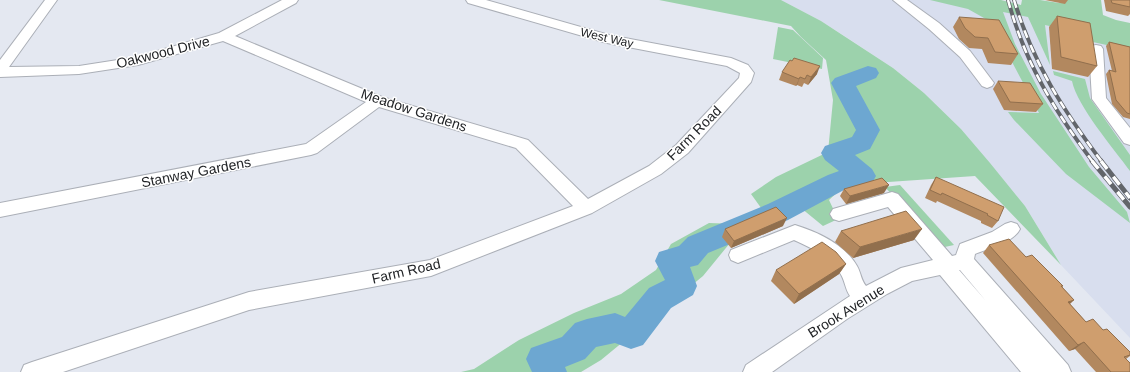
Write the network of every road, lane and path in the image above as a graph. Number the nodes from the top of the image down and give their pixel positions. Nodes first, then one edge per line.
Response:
1 (51, 0) edge
2 (292, 0) edge
3 (472, 0) edge
4 (899, 0) edge
5 (224, 36) junction
6 (1096, 49) edge
7 (743, 68) joint
8 (0, 71) edge
9 (987, 83) dead end
10 (376, 101) junction
11 (1130, 140) edge
12 (586, 208) junction
13 (0, 210) edge
14 (838, 214) dead end
15 (1011, 229) dead end
16 (738, 254) dead end
17 (952, 264) junction
18 (864, 298) junction
19 (32, 372) edge
20 (754, 372) edge
21 (1035, 372) edge
22 (1060, 372) edge

1 - 8 street
2 - 5 street, Oakwood Drive
3 - 7 street, West Way
4 - 9 street
5 - 8 street, Oakwood Drive
5 - 10 street, Meadow Gardens
6 - 11 street
7 - 12 street, Farm Road
10 - 12 street, Meadow Gardens
10 - 13 street, Stanway Gardens
12 - 19 street, Farm Road
14 - 17 street
15 - 17 street
16 - 18 street
17 - 18 street, Brook Avenue
17 - 21 street
17 - 22 street
18 - 20 street, Brook Avenue

